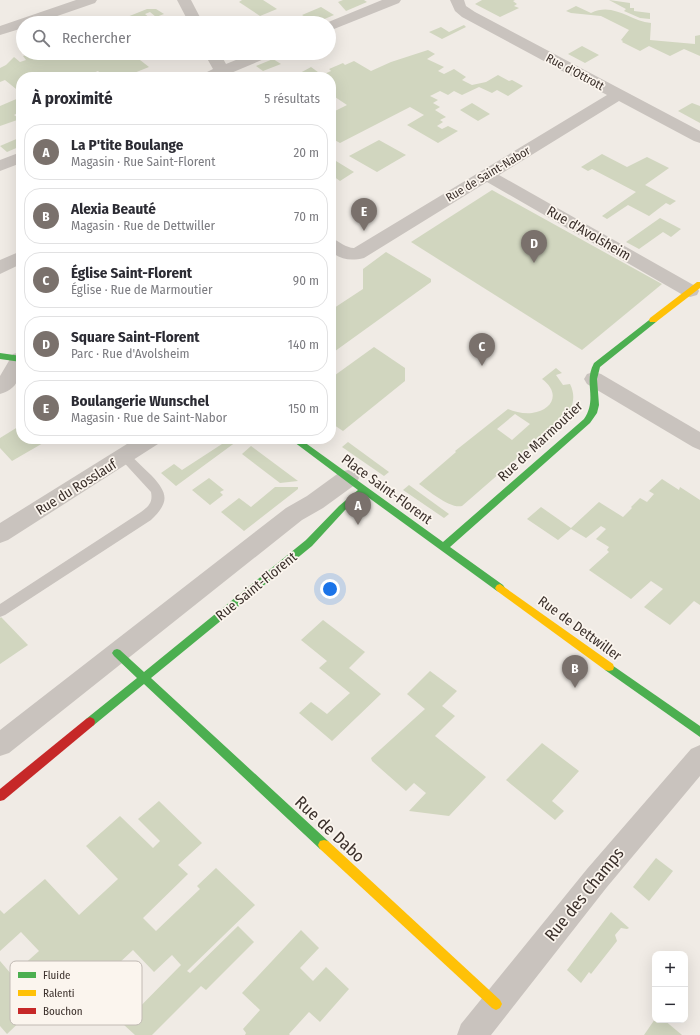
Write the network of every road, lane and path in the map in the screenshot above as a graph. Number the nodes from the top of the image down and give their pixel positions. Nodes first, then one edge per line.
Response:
1 (90, 0) edge
2 (184, 0) edge
3 (394, 0) edge
4 (457, 0) edge
5 (44, 16) edge
6 (192, 16) edge
7 (336, 24) edge
8 (16, 25) edge
9 (0, 31) edge
10 (214, 60) edge
11 (251, 60) edge
12 (217, 72) edge
13 (225, 72) edge
14 (618, 95) junction
15 (700, 138) edge
16 (16, 159) edge
17 (0, 166) edge
18 (487, 175) junction
19 (336, 247) edge
20 (16, 260) edge
21 (0, 268) edge
22 (695, 287) edge
23 (0, 356) edge
24 (16, 358) edge
25 (16, 366) edge
26 (594, 379) junction
27 (0, 387) edge
28 (700, 442) edge
29 (143, 444) edge
30 (301, 444) edge
31 (124, 456) junction
32 (356, 484) junction
33 (0, 534) edge
34 (443, 547) junction
35 (0, 611) edge
36 (117, 654) junction
37 (143, 678) junction
38 (700, 732) edge
39 (0, 745) edge
40 (700, 756) edge
41 (0, 796) edge
42 (496, 1004) junction
43 (472, 1035) edge

1 - 5 street
2 - 6 street
3 - 7 street
4 - 14 street, Rue d'Ottrott
8 - 9 street
10 - 12 street
11 - 13 street
14 - 15 street, Rue d'Ottrott
14 - 18 street, Rue de Saint-Nabor
16 - 17 street
18 - 19 street, Rue de Saint-Nabor
18 - 22 street, Rue d'Avolsheim
20 - 21 street
22 - 26 street, Rue de Marmoutier
23 - 24 street
25 - 27 street
26 - 28 street
26 - 34 street, Rue de Marmoutier
29 - 31 street, Rue du Rosslauf
30 - 32 street, Place Saint-Florent
31 - 33 street, Rue du Rosslauf
31 - 35 lane
32 - 34 street, Place Saint-Florent
32 - 36 street
32 - 37 street, Rue Saint-Florent
34 - 38 street, Rue de Dettwiller
36 - 37 street
36 - 39 street
37 - 41 street, Rue Saint-Florent
37 - 42 street, Rue de Dabo
40 - 42 street, Rue des Champs
42 - 43 street, Rue des Champs

